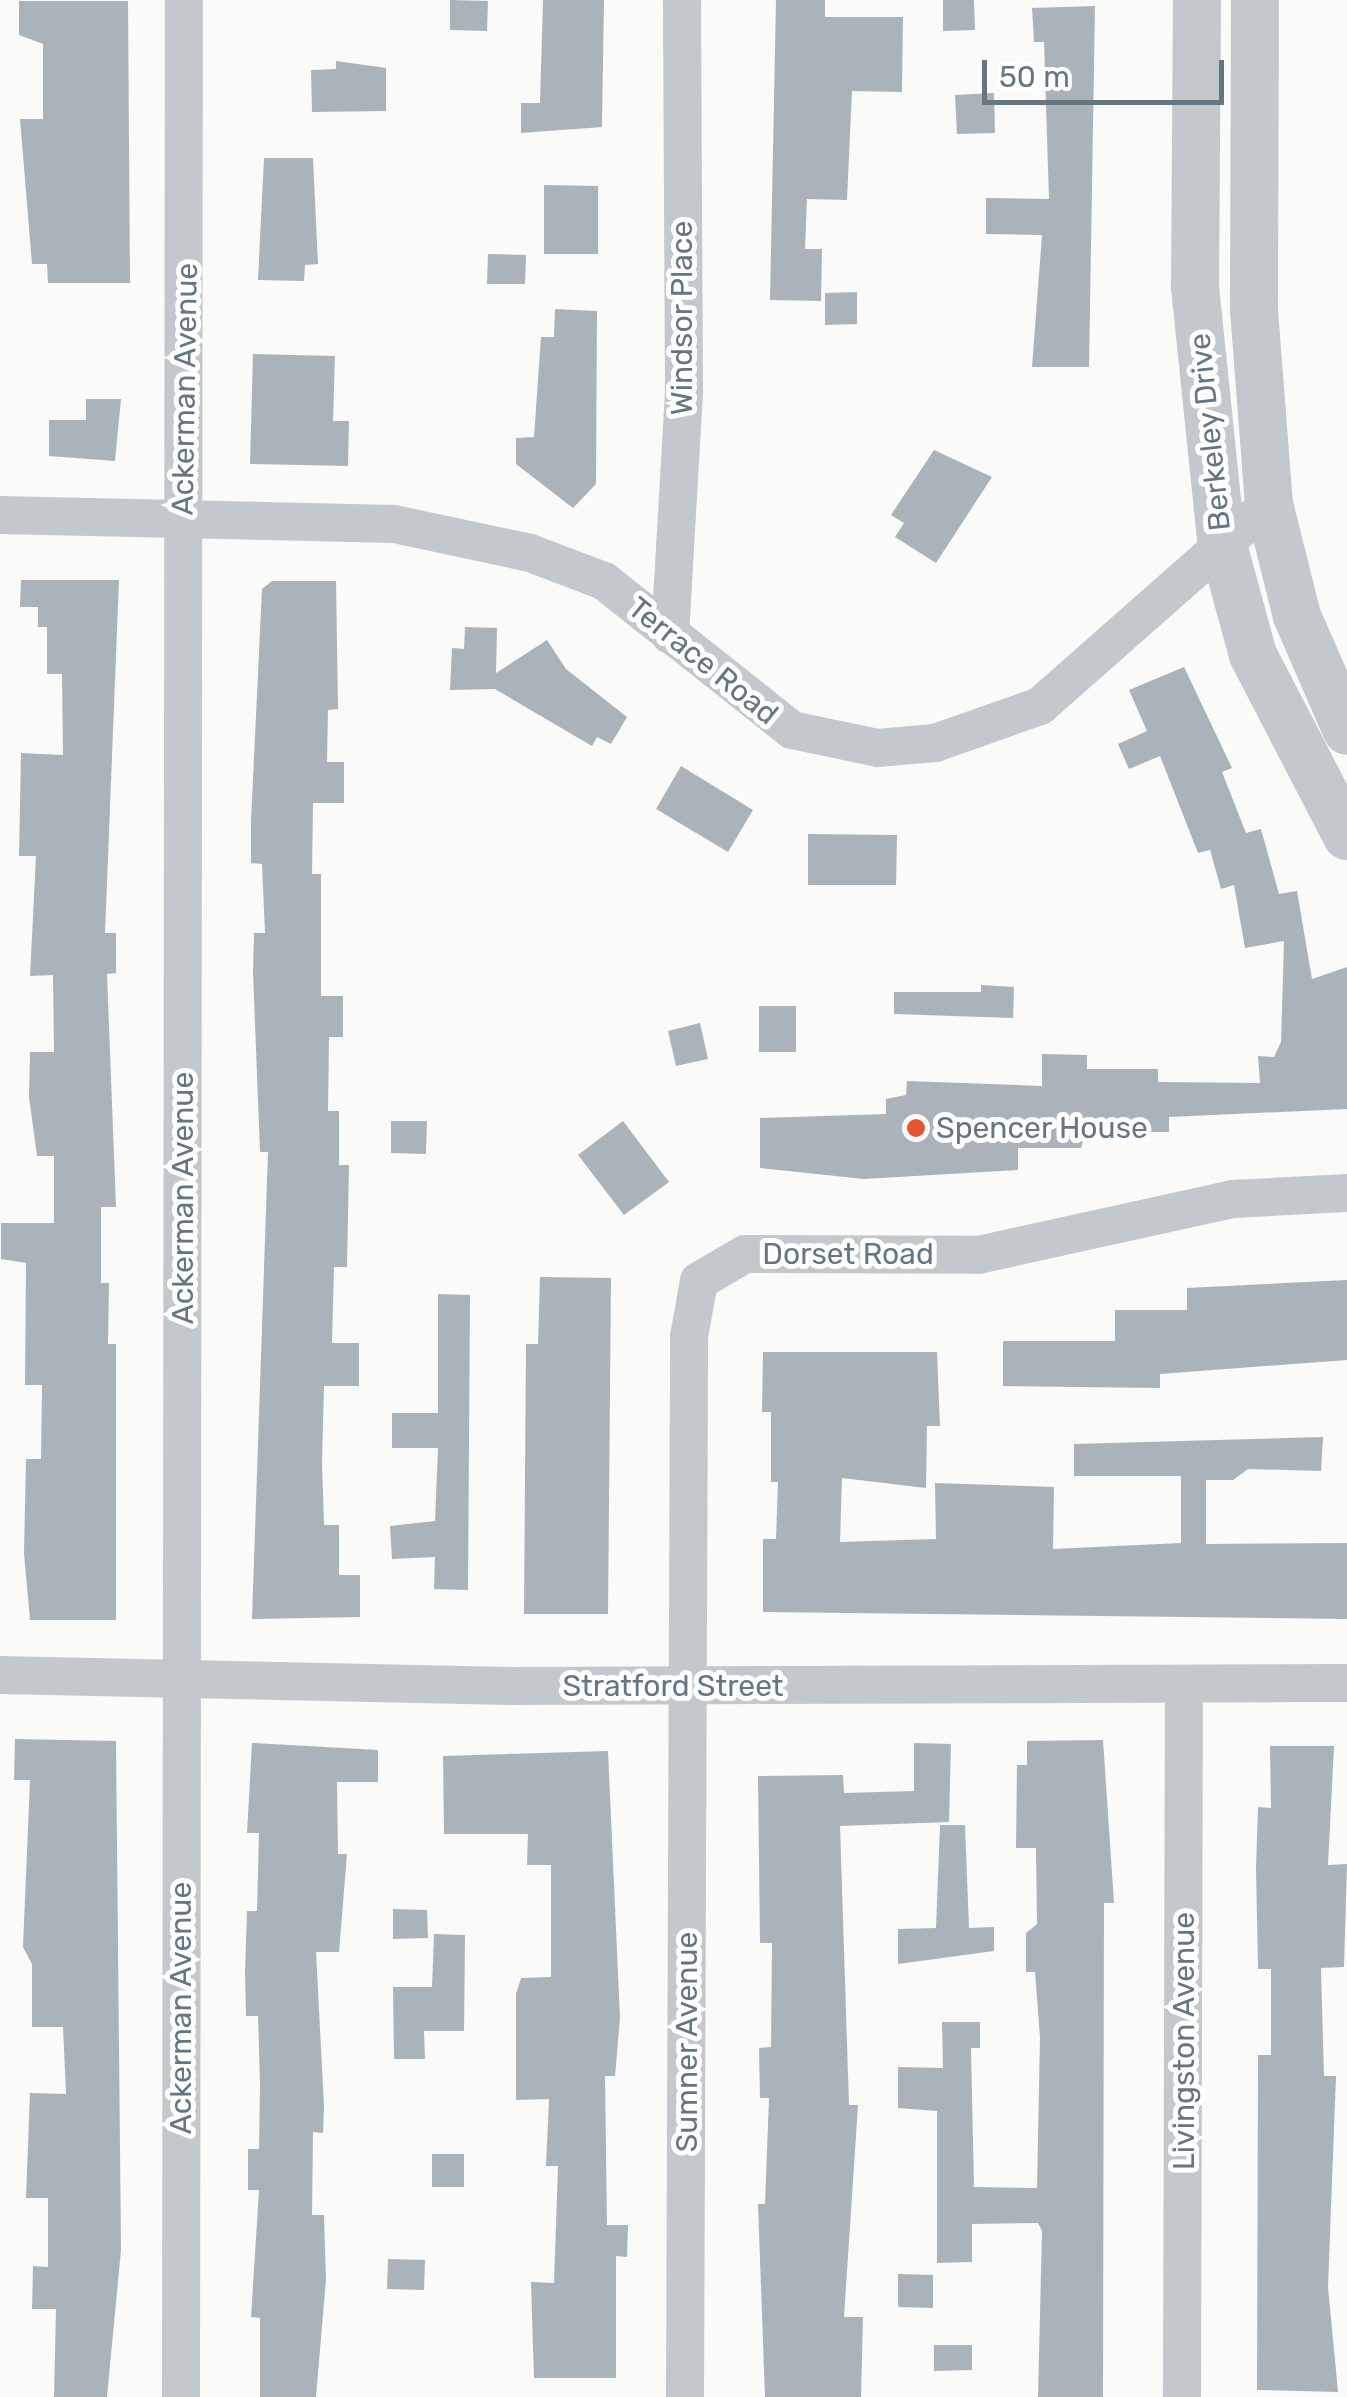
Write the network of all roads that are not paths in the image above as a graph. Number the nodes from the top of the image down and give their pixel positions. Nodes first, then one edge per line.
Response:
1 (184, 0) edge
2 (682, 0) edge
3 (1197, 0) edge
4 (1255, 0) edge
5 (1269, 504) junction
6 (0, 515) edge
7 (183, 516) junction
8 (1221, 538) junction
9 (670, 636) junction
10 (1347, 731) edge
11 (1347, 836) edge
12 (1347, 1193) edge
13 (0, 1675) edge
14 (180, 1678) junction
15 (1347, 1683) edge
16 (1184, 1684) junction
17 (688, 1686) junction
18 (181, 2397) edge
19 (684, 2397) edge
20 (1182, 2397) edge

1 - 7 street, Ackerman Avenue
2 - 9 street, Windsor Place
3 - 8 street, Berkeley Drive
4 - 5 street, Berkeley Drive
5 - 8 street, Terrace Road
5 - 10 street, Berkeley Drive
6 - 7 street, Terrace Road
7 - 9 street, Terrace Road
7 - 14 street, Ackerman Avenue
8 - 9 street, Terrace Road
8 - 11 street, Berkeley Drive
12 - 17 street, Dorset Road
13 - 14 street, Stratford Street
14 - 17 street, Stratford Street
14 - 18 street, Ackerman Avenue
15 - 16 street, Stratford Street
16 - 17 street, Stratford Street
16 - 20 street, Livingston Avenue
17 - 19 street, Sumner Avenue

